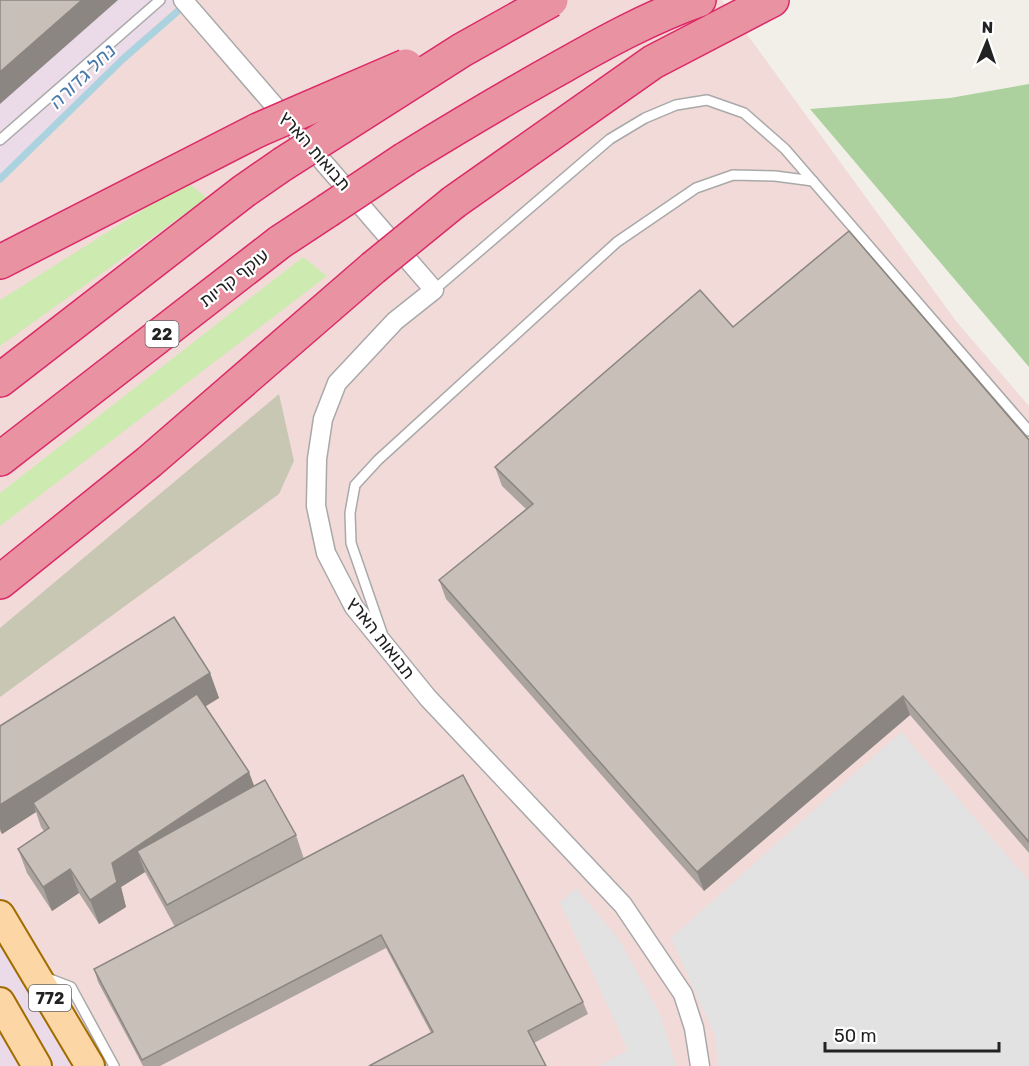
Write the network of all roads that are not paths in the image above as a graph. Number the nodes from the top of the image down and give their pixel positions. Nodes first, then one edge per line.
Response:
1 (160, 0) edge
2 (183, 0) edge
3 (699, 0) edge
4 (772, 0) edge
5 (538, 7) edge
6 (0, 140) edge
7 (813, 181) junction
8 (0, 262) edge
9 (434, 290) junction
10 (0, 380) edge
11 (1029, 431) edge
12 (0, 459) edge
13 (114, 491) junction
14 (0, 582) edge
15 (0, 604) edge
16 (388, 648) junction
17 (0, 915) edge
18 (36, 974) junction
19 (0, 1002) edge
20 (37, 1066) edge
21 (90, 1066) edge
22 (114, 1066) edge
23 (700, 1066) edge

1 - 6 lane
2 - 9 street, תבואות הארץ
3 - 12 highway, עוקף קריות / 22, bridge
4 - 13 highway, bridge
5 - 8 highway, bridge
5 - 10 highway, bridge
7 - 9 lane
7 - 11 lane
7 - 16 lane
9 - 16 street, תבואות הארץ
13 - 14 highway
13 - 15 highway
16 - 23 street, תבואות הארץ
17 - 18 main road, 772
18 - 21 main road, 772
18 - 22 lane
19 - 20 main road, 772

